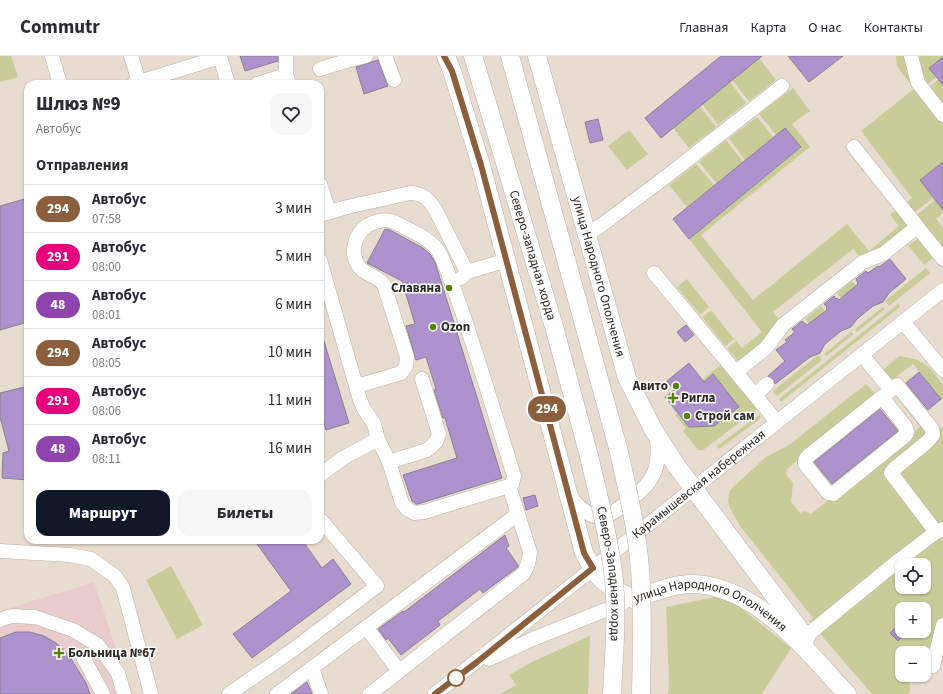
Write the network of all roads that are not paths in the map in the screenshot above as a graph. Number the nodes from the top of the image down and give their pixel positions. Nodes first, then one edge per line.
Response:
1 (52, 56) edge
2 (131, 56) edge
3 (286, 56) edge
4 (366, 56) edge
5 (385, 56) edge
6 (473, 56) edge
7 (510, 56) edge
8 (911, 56) edge
9 (220, 57) edge
10 (540, 57) edge
11 (346, 59) edge
12 (448, 60) edge
13 (320, 69) dead end
14 (59, 80) edge
15 (135, 80) edge
16 (146, 80) edge
17 (227, 80) edge
18 (287, 80) edge
19 (394, 80) dead end
20 (782, 86) dead end
21 (943, 115) edge
22 (854, 147) dead end
23 (324, 214) edge
24 (917, 227) junction
25 (586, 235) junction
26 (943, 259) edge
27 (506, 260) junction
28 (467, 272) junction
29 (654, 273) dead end
30 (324, 274) edge
31 (453, 286) junction
32 (943, 290) edge
33 (902, 322) junction
34 (862, 355) junction
35 (943, 370) edge
36 (736, 372) junction
37 (422, 379) dead end
38 (767, 384) dead end
39 (357, 386) junction
40 (886, 393) junction
41 (754, 395) junction
42 (777, 422) junction
43 (657, 436) junction
44 (378, 440) junction
45 (589, 456) joint
46 (389, 462) junction
47 (324, 472) edge
48 (509, 486) junction
49 (693, 489) junction
50 (568, 492) junction
51 (518, 514) junction
52 (324, 524) edge
53 (940, 530) edge
54 (0, 551) edge
55 (593, 568) junction
56 (633, 600) junction
57 (0, 620) edge
58 (943, 625) edge
59 (366, 627) junction
60 (805, 637) junction
61 (83, 657) dead end
62 (933, 666) dead end
63 (312, 668) junction
64 (400, 671) junction
65 (464, 672) junction
66 (103, 694) edge
67 (124, 694) edge
68 (151, 694) edge
69 (229, 694) edge
70 (277, 694) edge
71 (321, 694) edge
72 (370, 694) edge
73 (435, 694) edge
74 (612, 694) edge
75 (641, 694) edge
76 (848, 694) edge

1 - 14 street
2 - 15 street
3 - 18 street
4 - 11 street
5 - 19 street
6 - 45 main road, Северо-западная хорда
7 - 75 main road, bridge
8 - 21 street
9 - 16 street
9 - 17 street
10 - 25 main road, улица Народного Ополчения
11 - 13 street
12 - 27 main road, улица Народного Ополчения
20 - 25 street
22 - 24 street
23 - 28 street
24 - 26 street
24 - 36 street
25 - 43 main road, улица Народного Ополчения
27 - 28 street
27 - 50 main road, улица Народного Ополчения
28 - 31 street
29 - 36 street
30 - 39 street
31 - 39 street
31 - 48 street
32 - 33 street, Карамышевская набережная
33 - 34 street, Карамышевская набережная
33 - 35 street
34 - 40 street
34 - 42 street, Карамышевская набережная
36 - 41 street
37 - 46 street
38 - 41 street
39 - 44 street
40 - 40 street
40 - 53 street
41 - 42 street
42 - 49 street, Карамышевская набережная
43 - 49 main road, улица Народного Ополчения
43 - 50 street
44 - 46 street
44 - 47 street
45 - 74 main road, Северо-Западная хорда, bridge
46 - 48 street
48 - 51 street
49 - 55 street, Карамышевская набережная
49 - 60 main road, улица Народного Ополчения
50 - 55 main road, улица Народного Ополчения
51 - 59 street
51 - 64 street
52 - 69 street
53 - 60 street
54 - 68 street
55 - 56 main road, улица Народного Ополчения
55 - 65 street, Карамышевская набережная
56 - 65 street
56 - 76 main road, улица Народного Ополчения
57 - 67 street
58 - 62 street
59 - 63 street
59 - 64 street
60 - 76 main road, улица Народного Ополчения
61 - 66 street
63 - 70 street
63 - 71 street
64 - 72 street
65 - 73 street, Карамышевская набережная

